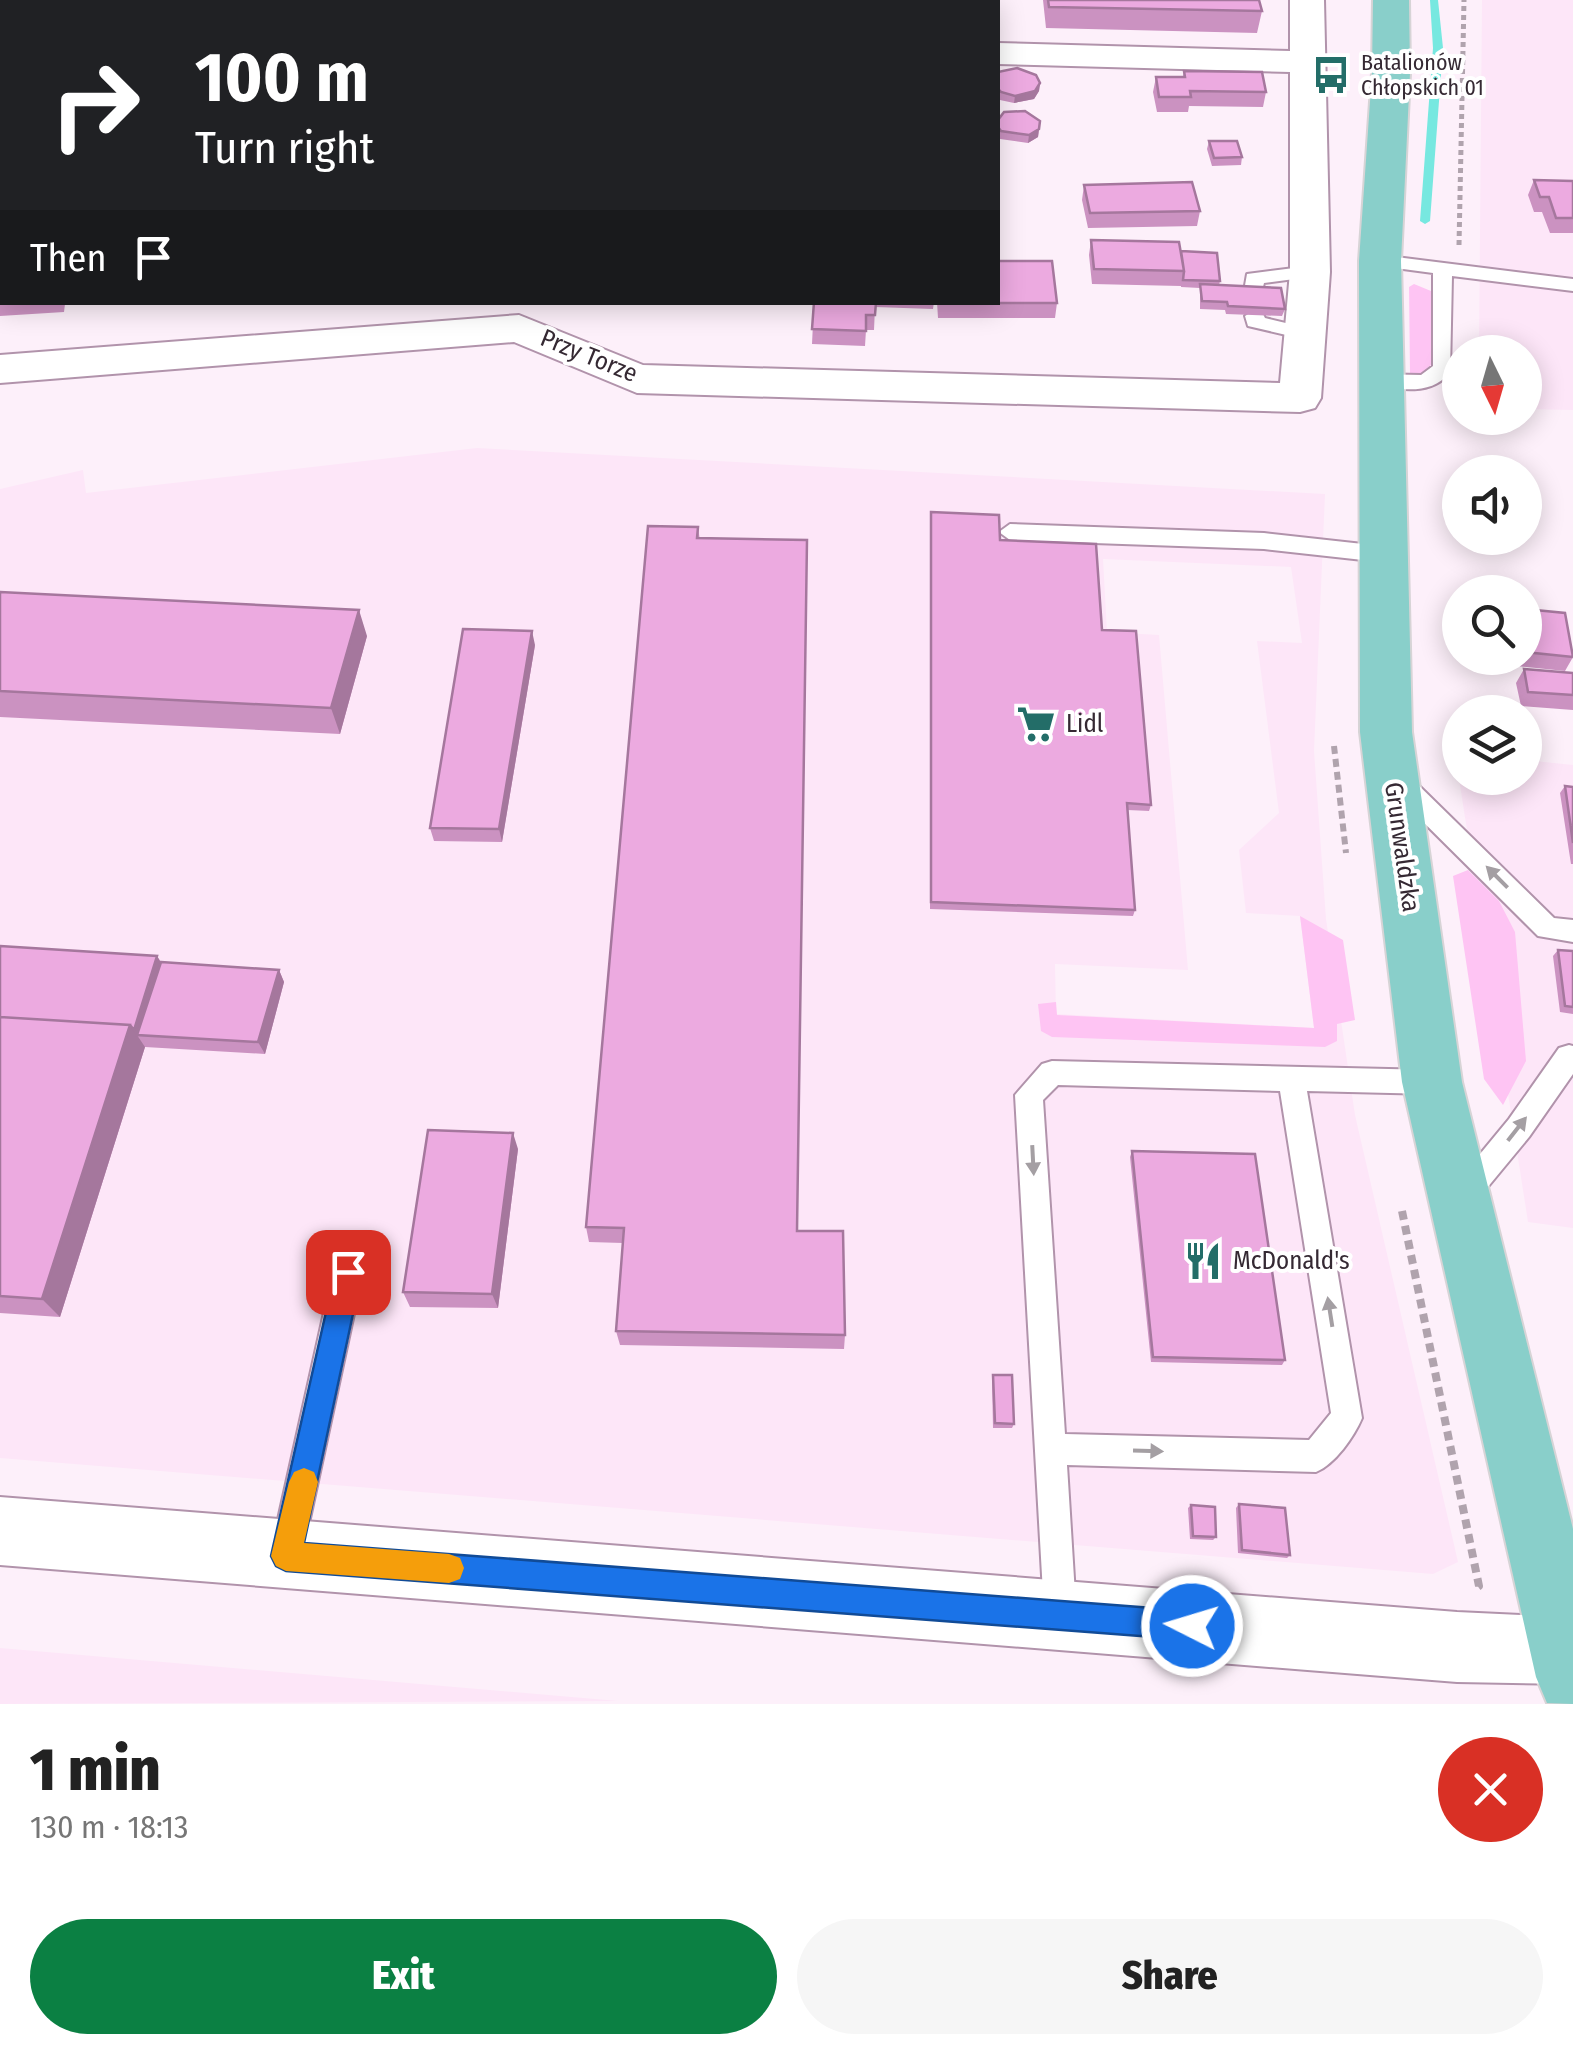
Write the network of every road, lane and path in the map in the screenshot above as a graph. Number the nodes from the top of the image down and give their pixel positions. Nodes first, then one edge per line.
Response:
1 (1307, 0) edge
2 (1392, 0) edge
3 (1464, 0) edge
4 (1000, 54) edge
5 (1306, 62) junction
6 (1380, 261) junction
7 (1451, 269) junction
8 (1310, 272) junction
9 (1573, 286) edge
10 (1254, 291) edge
11 (1255, 316) edge
12 (1308, 334) junction
13 (0, 369) edge
14 (1380, 379) junction
15 (1010, 532) dead end
16 (1381, 554) junction
17 (1392, 776) junction
18 (1573, 931) edge
19 (1573, 1058) edge
20 (1291, 1077) junction
21 (1432, 1082) junction
22 (1459, 1201) junction
23 (348, 1272) dead end
24 (1050, 1449) junction
25 (0, 1531) edge
26 (286, 1556) junction
27 (1060, 1614) junction
28 (1570, 1664) edge

1 - 5 street
2 - 6 main road, Grunwaldzka
3 - 7 path
4 - 5 street
5 - 8 street
6 - 7 lane
6 - 14 main road, Grunwaldzka
7 - 9 lane
7 - 14 lane
8 - 10 lane
8 - 12 street
11 - 12 lane
12 - 13 street, Przy Torze
14 - 16 main road, Grunwaldzka
15 - 16 lane
16 - 17 main road, Grunwaldzka
18 -> 17 lane
17 - 21 main road, Grunwaldzka
22 -> 19 lane
20 - 21 lane
20 -> 24 lane
24 -> 20 lane
21 - 22 main road, Grunwaldzka
22 - 28 main road, Grunwaldzka
23 - 26 lane
24 - 27 lane
25 - 26 street
26 - 27 street
27 - 28 street

